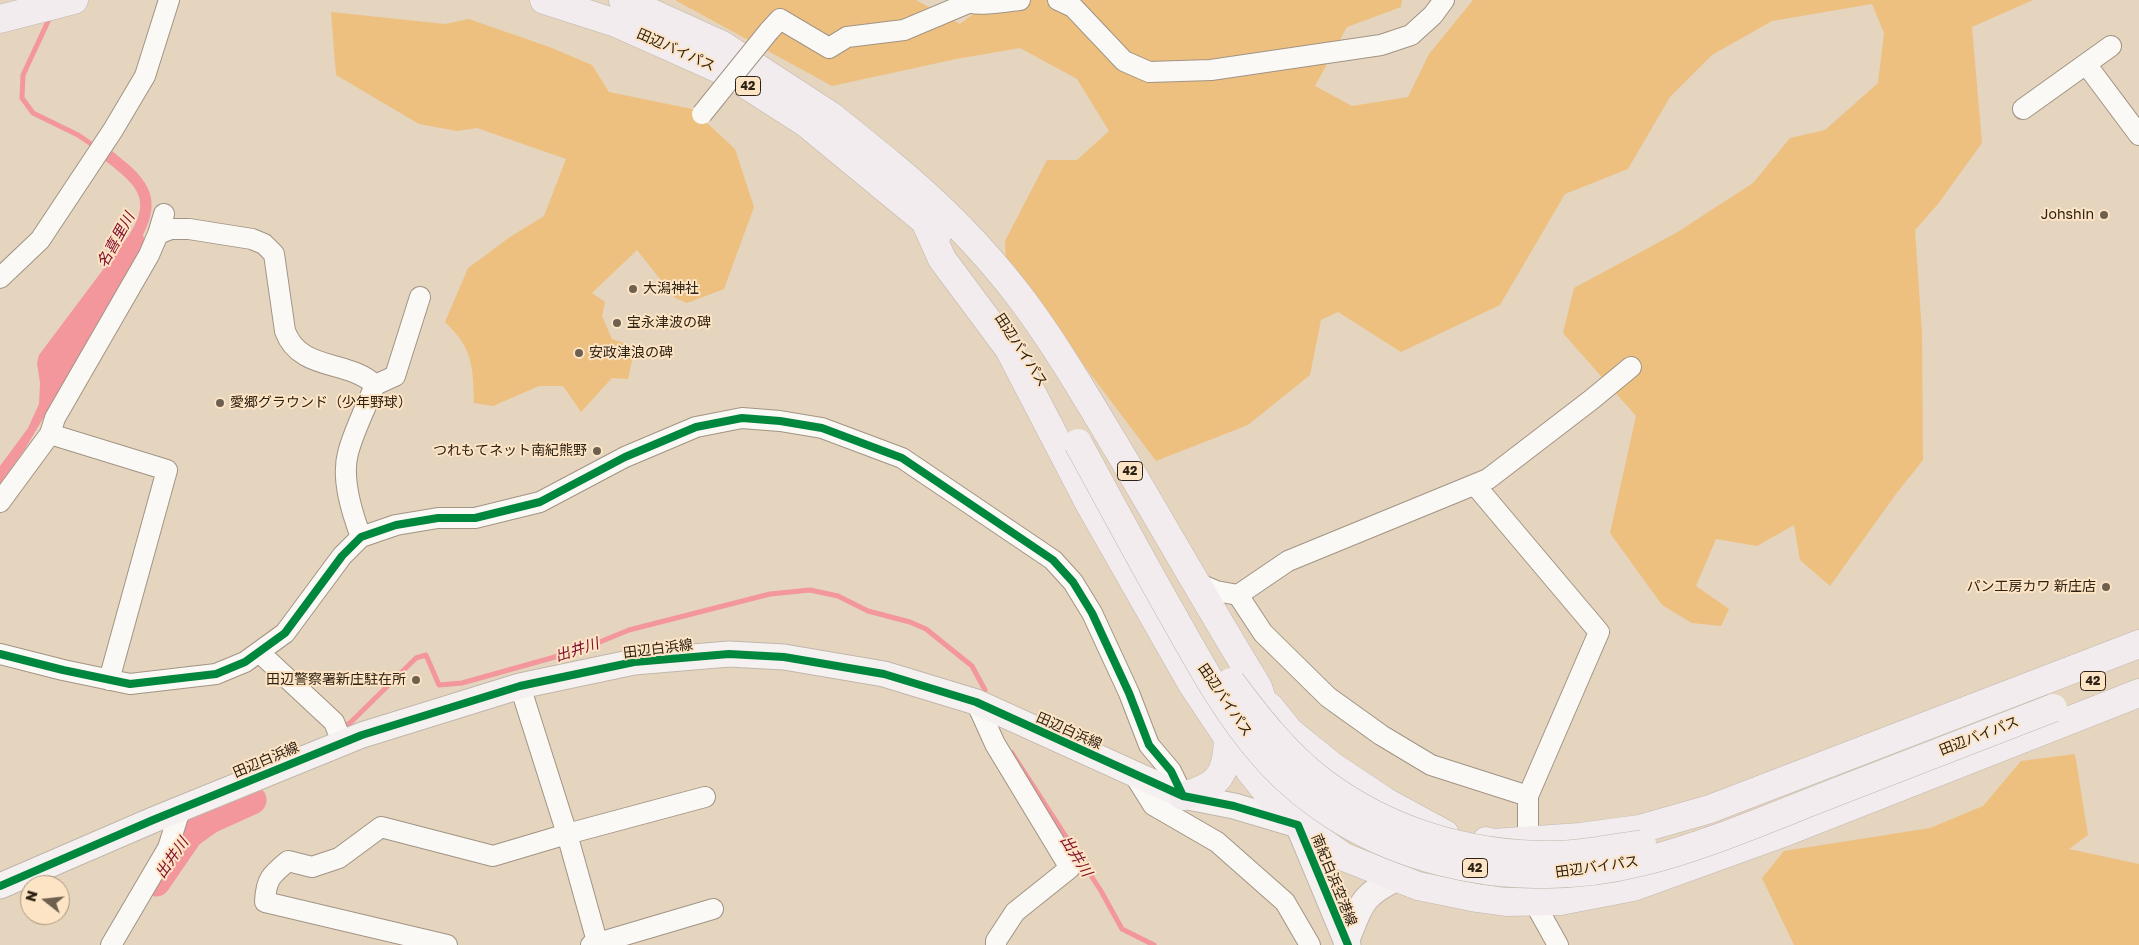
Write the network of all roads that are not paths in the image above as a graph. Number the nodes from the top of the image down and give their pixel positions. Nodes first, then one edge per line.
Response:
1 (74, 0) edge
2 (169, 0) edge
3 (544, 0) edge
4 (623, 0) edge
5 (1020, 0) edge
6 (1058, 0) edge
7 (1444, 0) edge
8 (966, 1) edge
9 (0, 19) edge
10 (2111, 46) dead end
11 (2086, 64) junction
12 (2023, 109) dead end
13 (702, 114) dead end
14 (2138, 133) edge
15 (888, 162) junction
16 (164, 214) dead end
17 (925, 220) junction
18 (158, 234) junction
19 (0, 278) edge
20 (420, 297) dead end
21 (1631, 367) dead end
22 (375, 384) junction
23 (50, 434) junction
24 (1084, 440) junction
25 (1475, 485) junction
26 (0, 502) edge
27 (361, 537) junction
28 (1197, 584) junction
29 (1238, 595) junction
30 (2139, 644) edge
31 (259, 652) junction
32 (0, 654) edge
33 (2139, 664) edge
34 (2139, 675) edge
35 (109, 680) junction
36 (520, 686) junction
37 (2139, 693) edge
38 (1261, 697) junction
39 (976, 702) junction
40 (2050, 704) junction
41 (338, 732) junction
42 (1228, 737) junction
43 (1133, 773) junction
44 (1183, 796) junction
45 (1528, 796) junction
46 (705, 797) dead end
47 (180, 810) junction
48 (1298, 825) junction
49 (567, 834) junction
50 (1450, 836) junction
51 (1527, 840) junction
52 (1397, 878) junction
53 (0, 886) edge
54 (1534, 902) junction
55 (713, 909) dead end
56 (406, 940) edge
57 (1347, 943) edge
58 (595, 944) edge
59 (111, 945) edge
60 (447, 945) edge
61 (996, 945) edge
62 (1310, 945) edge
63 (1558, 945) edge

1 - 9 highway
2 - 19 street
3 - 17 highway, 田辺バイパス / 42
4 - 15 highway, 田辺バイパス / 42
5 - 8 street
6 - 7 street
8 - 13 street, bridge
10 - 11 street
11 - 12 street
11 - 14 street
15 - 24 highway, 田辺バイパス / 42
15 - 28 highway, 42
16 - 18 street
17 - 24 highway, 田辺バイパス / 42
17 - 42 highway, 42
18 - 22 street
18 - 23 street
20 - 22 street
21 - 25 street
22 - 27 street
23 - 26 street
23 - 35 street
24 - 40 highway, 田辺バイパス / 42, bridge
25 - 29 street
25 - 45 street
27 - 31 street
27 - 44 street
28 - 29 street
28 - 38 highway, 42
29 - 45 street
30 - 51 highway, 42
31 - 35 street
31 - 41 street
32 - 35 street
33 - 40 highway, 田辺バイパス / 42
34 - 40 highway, 田辺バイパス / 42
36 - 39 main road, 田辺白浜線
36 - 41 main road, 田辺白浜線
36 - 49 street
37 - 54 highway, 42
38 - 48 highway, 42
38 - 50 highway, 42
39 - 43 main road, 田辺白浜線
39 - 61 street
41 - 47 main road, 田辺白浜線
42 - 44 highway
42 - 48 highway, 42
43 - 44 main road, 田辺白浜線
43 - 62 street
44 - 48 main road, 田辺白浜線
45 - 51 street
46 - 49 street
47 - 53 main road, 田辺白浜線
47 - 59 street
48 - 50 highway, 42
48 - 52 highway, 42
48 - 57 main road, 南紀白浜空港線
49 - 56 street
49 - 58 street
50 - 51 highway, 42
51 - 54 street
52 - 54 highway, 42
52 - 57 main road
54 - 63 street
55 - 58 street
56 - 60 street

